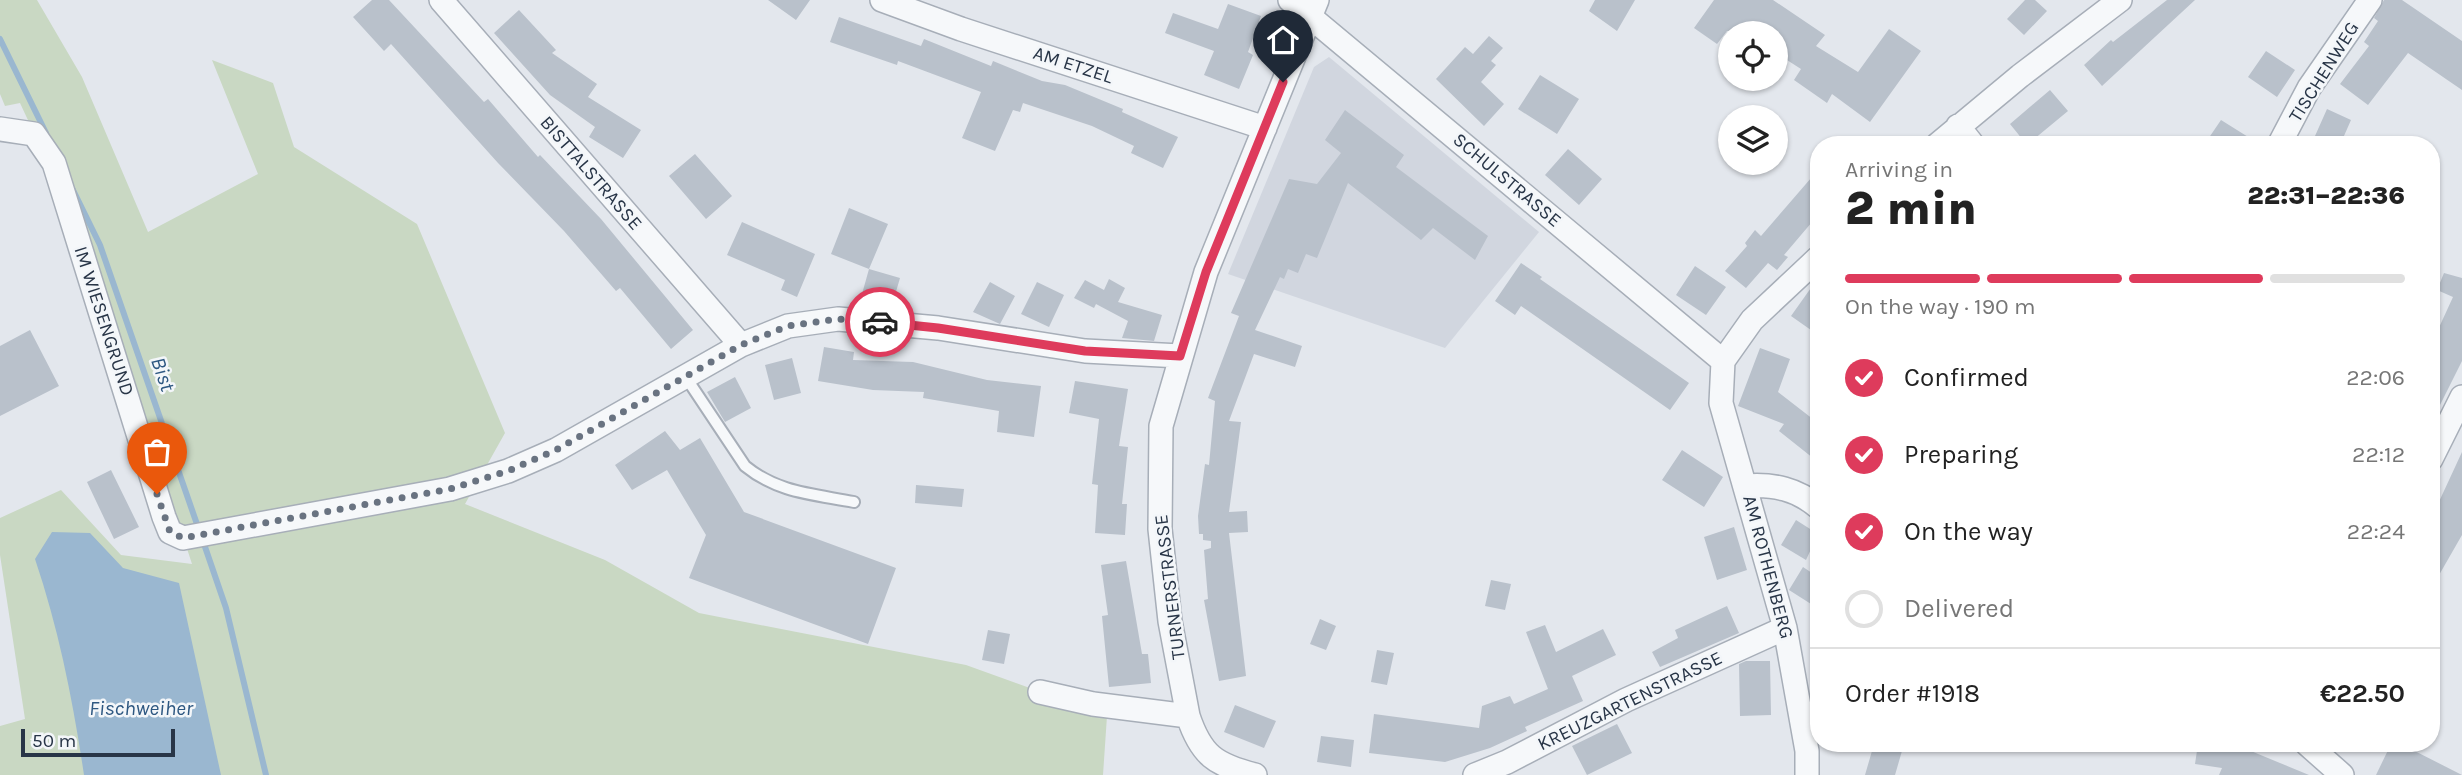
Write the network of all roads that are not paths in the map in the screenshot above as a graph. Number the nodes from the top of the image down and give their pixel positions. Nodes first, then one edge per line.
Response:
1 (441, 0) edge
2 (882, 0) edge
3 (2120, 0) edge
4 (2370, 0) edge
5 (1306, 4) edge
6 (1958, 126) junction
7 (1265, 128) junction
8 (0, 129) edge
9 (1947, 136) edge
10 (1966, 136) edge
11 (2284, 136) edge
12 (1810, 266) edge
13 (741, 345) junction
14 (1180, 356) junction
15 (1723, 361) junction
16 (685, 376) junction
17 (2462, 397) edge
18 (2440, 441) edge
19 (1746, 486) junction
20 (1810, 501) edge
21 (854, 502) dead end
22 (1785, 628) junction
23 (1040, 692) dead end
24 (1188, 716) junction
25 (2316, 752) edge
26 (1813, 774) edge
27 (1255, 775) edge
28 (1475, 775) edge
29 (2342, 775) edge

1 - 13 street, BISTTALSTRASSE
2 - 7 street, AM ETZEL
3 - 6 street
4 - 11 street, TISCHENWEG
5 - 7 street, TURNERSTRASSE
5 - 15 street, SCHULSTRASSE
6 - 9 street
6 - 10 street
7 - 14 street, TURNERSTRASSE
8 - 16 street, IM WIESENGRUND
12 - 15 street
13 - 14 street
13 - 16 street
14 - 24 street, TURNERSTRASSE
15 - 19 street, AM ROTHENBERG
16 - 21 lane
17 - 18 street
19 - 20 street
19 - 22 street, AM ROTHENBERG
22 - 26 street, AM ROTHENBERG
22 - 28 street, KREUZGARTENSTRASSE
23 - 24 street
24 - 27 street
25 - 29 street

